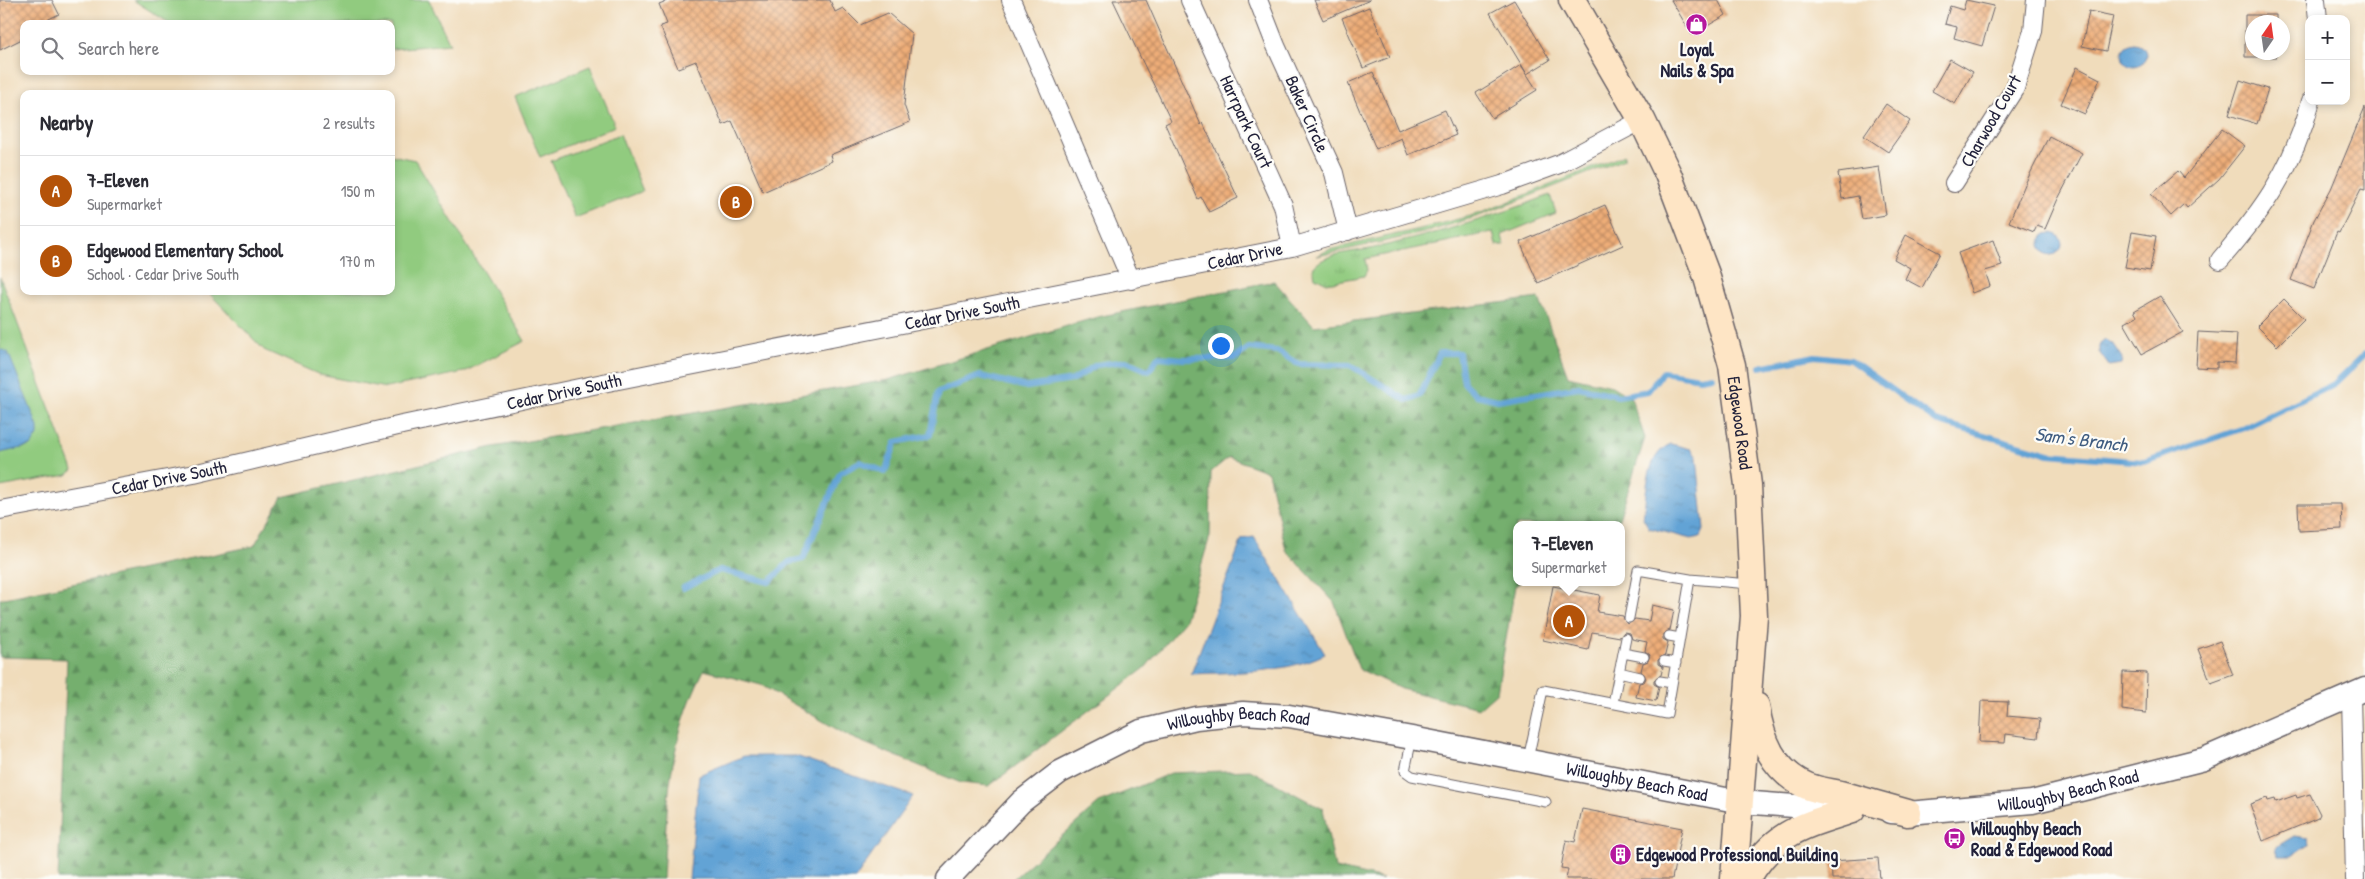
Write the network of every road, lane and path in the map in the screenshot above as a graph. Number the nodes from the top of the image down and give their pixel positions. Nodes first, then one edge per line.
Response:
1 (1010, 0) edge
2 (1190, 0) edge
3 (1258, 0) edge
4 (1572, 0) edge
5 (2036, 0) edge
6 (2316, 0) edge
7 (2318, 15) edge
8 (2310, 105) edge
9 (1642, 120) junction
10 (1954, 183) dead end
11 (1348, 231) junction
12 (1292, 247) junction
13 (2220, 260) dead end
14 (1131, 280) junction
15 (0, 510) edge
16 (1690, 579) junction
17 (1752, 584) junction
18 (1629, 618) dead end
19 (1669, 636) dead end
20 (1626, 638) dead end
21 (1680, 638) junction
22 (1622, 653) junction
23 (1644, 657) dead end
24 (1664, 661) dead end
25 (1676, 663) junction
26 (1750, 671) junction
27 (1619, 672) junction
28 (1640, 677) dead end
29 (1660, 681) dead end
30 (1672, 683) junction
31 (2358, 692) edge
32 (1613, 703) junction
33 (1412, 738) junction
34 (1528, 759) junction
35 (1546, 802) dead end
36 (1741, 802) junction
37 (1852, 810) junction
38 (1908, 813) junction
39 (948, 879) edge
40 (1734, 879) edge
41 (1747, 879) edge
42 (2355, 879) edge

1 - 14 street
2 - 12 street, Harrpark Court
3 - 11 street, Baker Circle
4 - 9 main road, Edgewood Road
5 - 10 street, Charwood Court
6 - 7 street
8 - 13 street
9 - 11 street, Cedar Drive
9 - 17 main road, Edgewood Road
11 - 12 street, Cedar Drive
12 - 14 street, Cedar Drive
14 - 15 street, Cedar Drive South
16 - 17 lane
16 - 18 lane
16 - 21 lane
17 - 26 main road, Edgewood Road
19 - 21 lane
20 - 22 lane
21 - 25 lane
22 - 23 lane
22 - 27 lane
24 - 25 lane
25 - 30 lane
26 - 36 main road, Edgewood Road
26 - 38 main road
27 - 28 lane
27 - 32 lane
29 - 30 lane
30 - 32 lane
31 - 38 street, Willoughby Beach Road
31 - 42 street
32 - 34 lane
33 - 34 street, Willoughby Beach Road
33 - 35 lane
33 - 39 street, Willoughby Beach Road
34 - 36 street, Willoughby Beach Road
36 - 37 street, Willoughby Beach Road
36 - 40 main road, Edgewood Road
37 - 38 street, Willoughby Beach Road
37 - 41 main road

